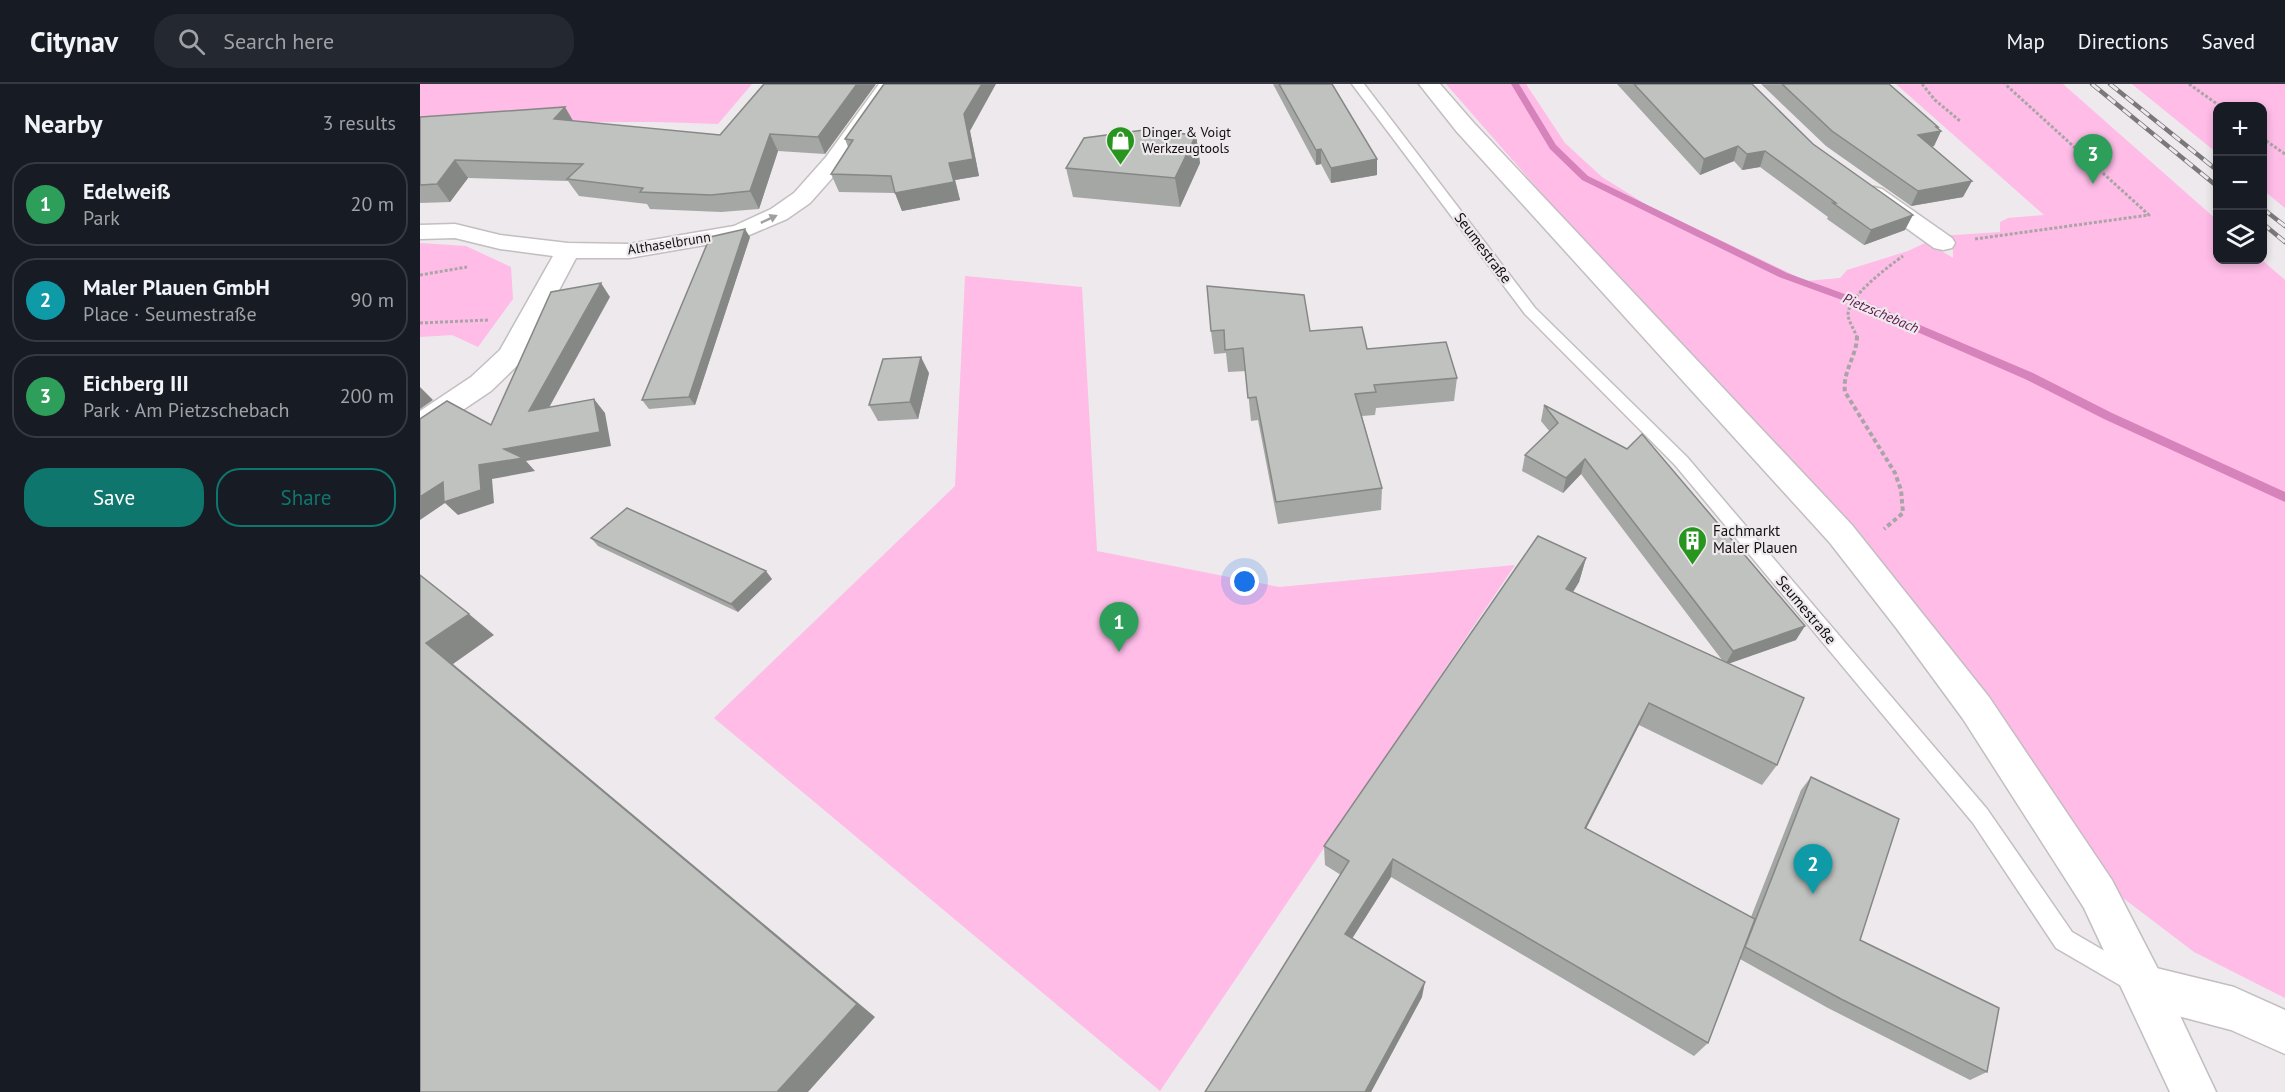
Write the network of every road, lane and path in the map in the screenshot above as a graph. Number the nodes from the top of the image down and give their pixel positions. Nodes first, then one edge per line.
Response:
1 (889, 84) edge
2 (1358, 84) edge
3 (1429, 84) edge
4 (1922, 84) edge
5 (2005, 84) edge
6 (2189, 84) edge
7 (2214, 102) edge
8 (1960, 121) dead end
9 (2267, 141) edge
10 (2285, 154) edge
11 (1856, 181) edge
12 (420, 232) edge
13 (1943, 243) junction
14 (568, 250) junction
15 (532, 318) junction
16 (420, 323) edge
17 (420, 425) edge
18 (1841, 534) junction
19 (2144, 987) junction
20 (2285, 1032) edge
21 (2193, 1092) edge

14 -> 1 street, Althaselbrunn
2 - 19 lane, Seumestraße
3 - 18 street
4 - 8 path
5 - 13 path
6 - 7 path
9 - 10 path
11 - 13 street
12 - 14 street, Althaselbrunn
13 - 18 path
14 - 15 street
15 - 16 path
15 - 17 street
18 - 19 street
19 - 20 street
19 - 21 street

